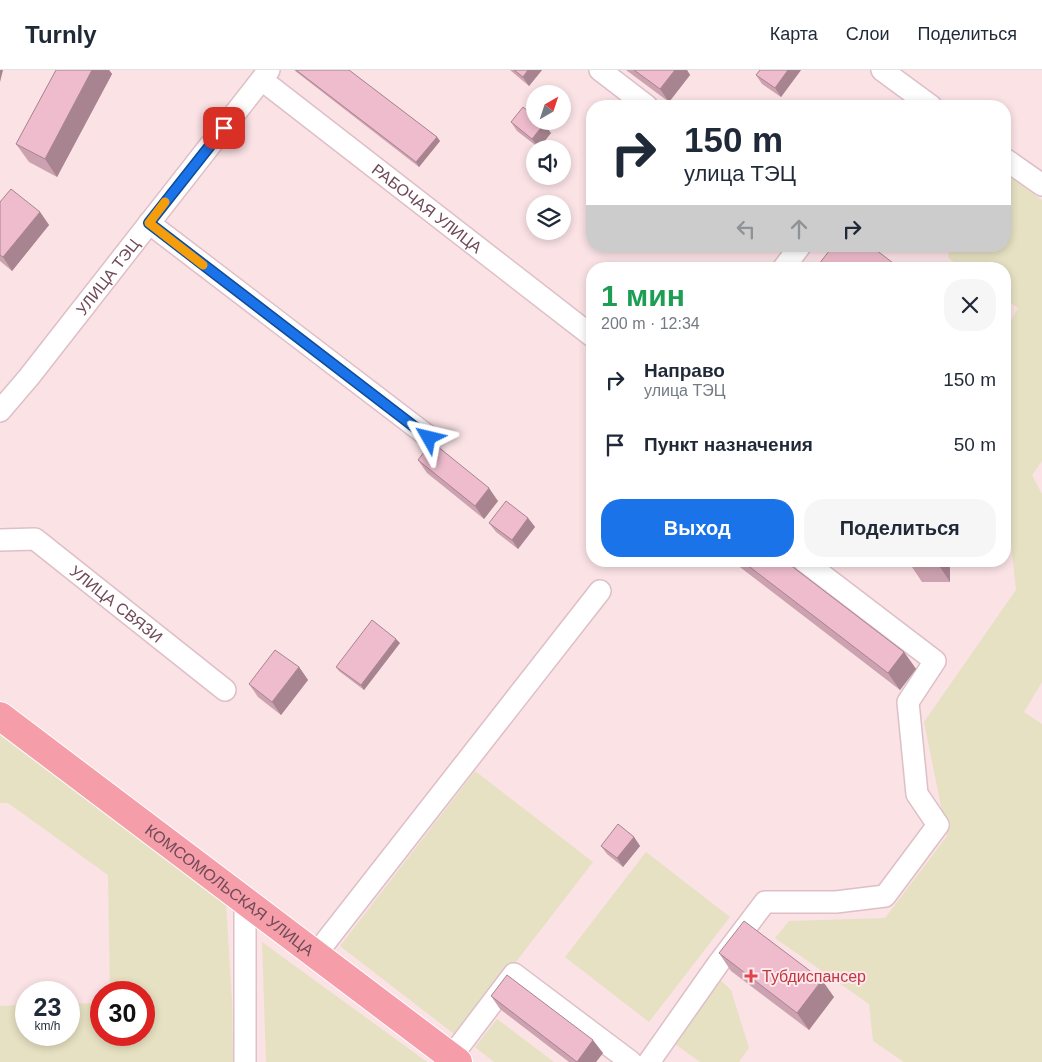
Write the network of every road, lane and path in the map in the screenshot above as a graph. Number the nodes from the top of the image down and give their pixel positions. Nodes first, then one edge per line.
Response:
1 (600, 70) edge
2 (882, 70) edge
3 (266, 75) edge
4 (639, 100) edge
5 (908, 100) edge
6 (1011, 163) edge
7 (1042, 185) edge
8 (149, 223) junction
9 (586, 331) edge
10 (0, 411) edge
11 (429, 438) dead end
12 (0, 540) edge
13 (812, 567) edge
14 (600, 591) dead end
15 (225, 690) dead end
16 (0, 716) edge
17 (245, 901) junction
18 (316, 954) junction
19 (455, 1059) edge
20 (245, 1062) edge
21 (630, 1062) edge
22 (649, 1062) edge

1 - 4 street
2 - 5 street
3 - 8 street, УЛИЦА ТЭЦ
3 - 9 street, РАБОЧАЯ УЛИЦА
6 - 7 street
8 - 10 street, УЛИЦА ТЭЦ
8 - 11 street
12 - 15 street, УЛИЦА СВЯЗИ
13 - 22 street
14 - 18 street
16 - 17 main road, КОМСОМОЛЬСКАЯ УЛИЦА
17 - 18 main road, КОМСОМОЛЬСКАЯ УЛИЦА
17 - 20 street
18 - 19 main road, КОМСОМОЛЬСКАЯ УЛИЦА
19 - 21 street

